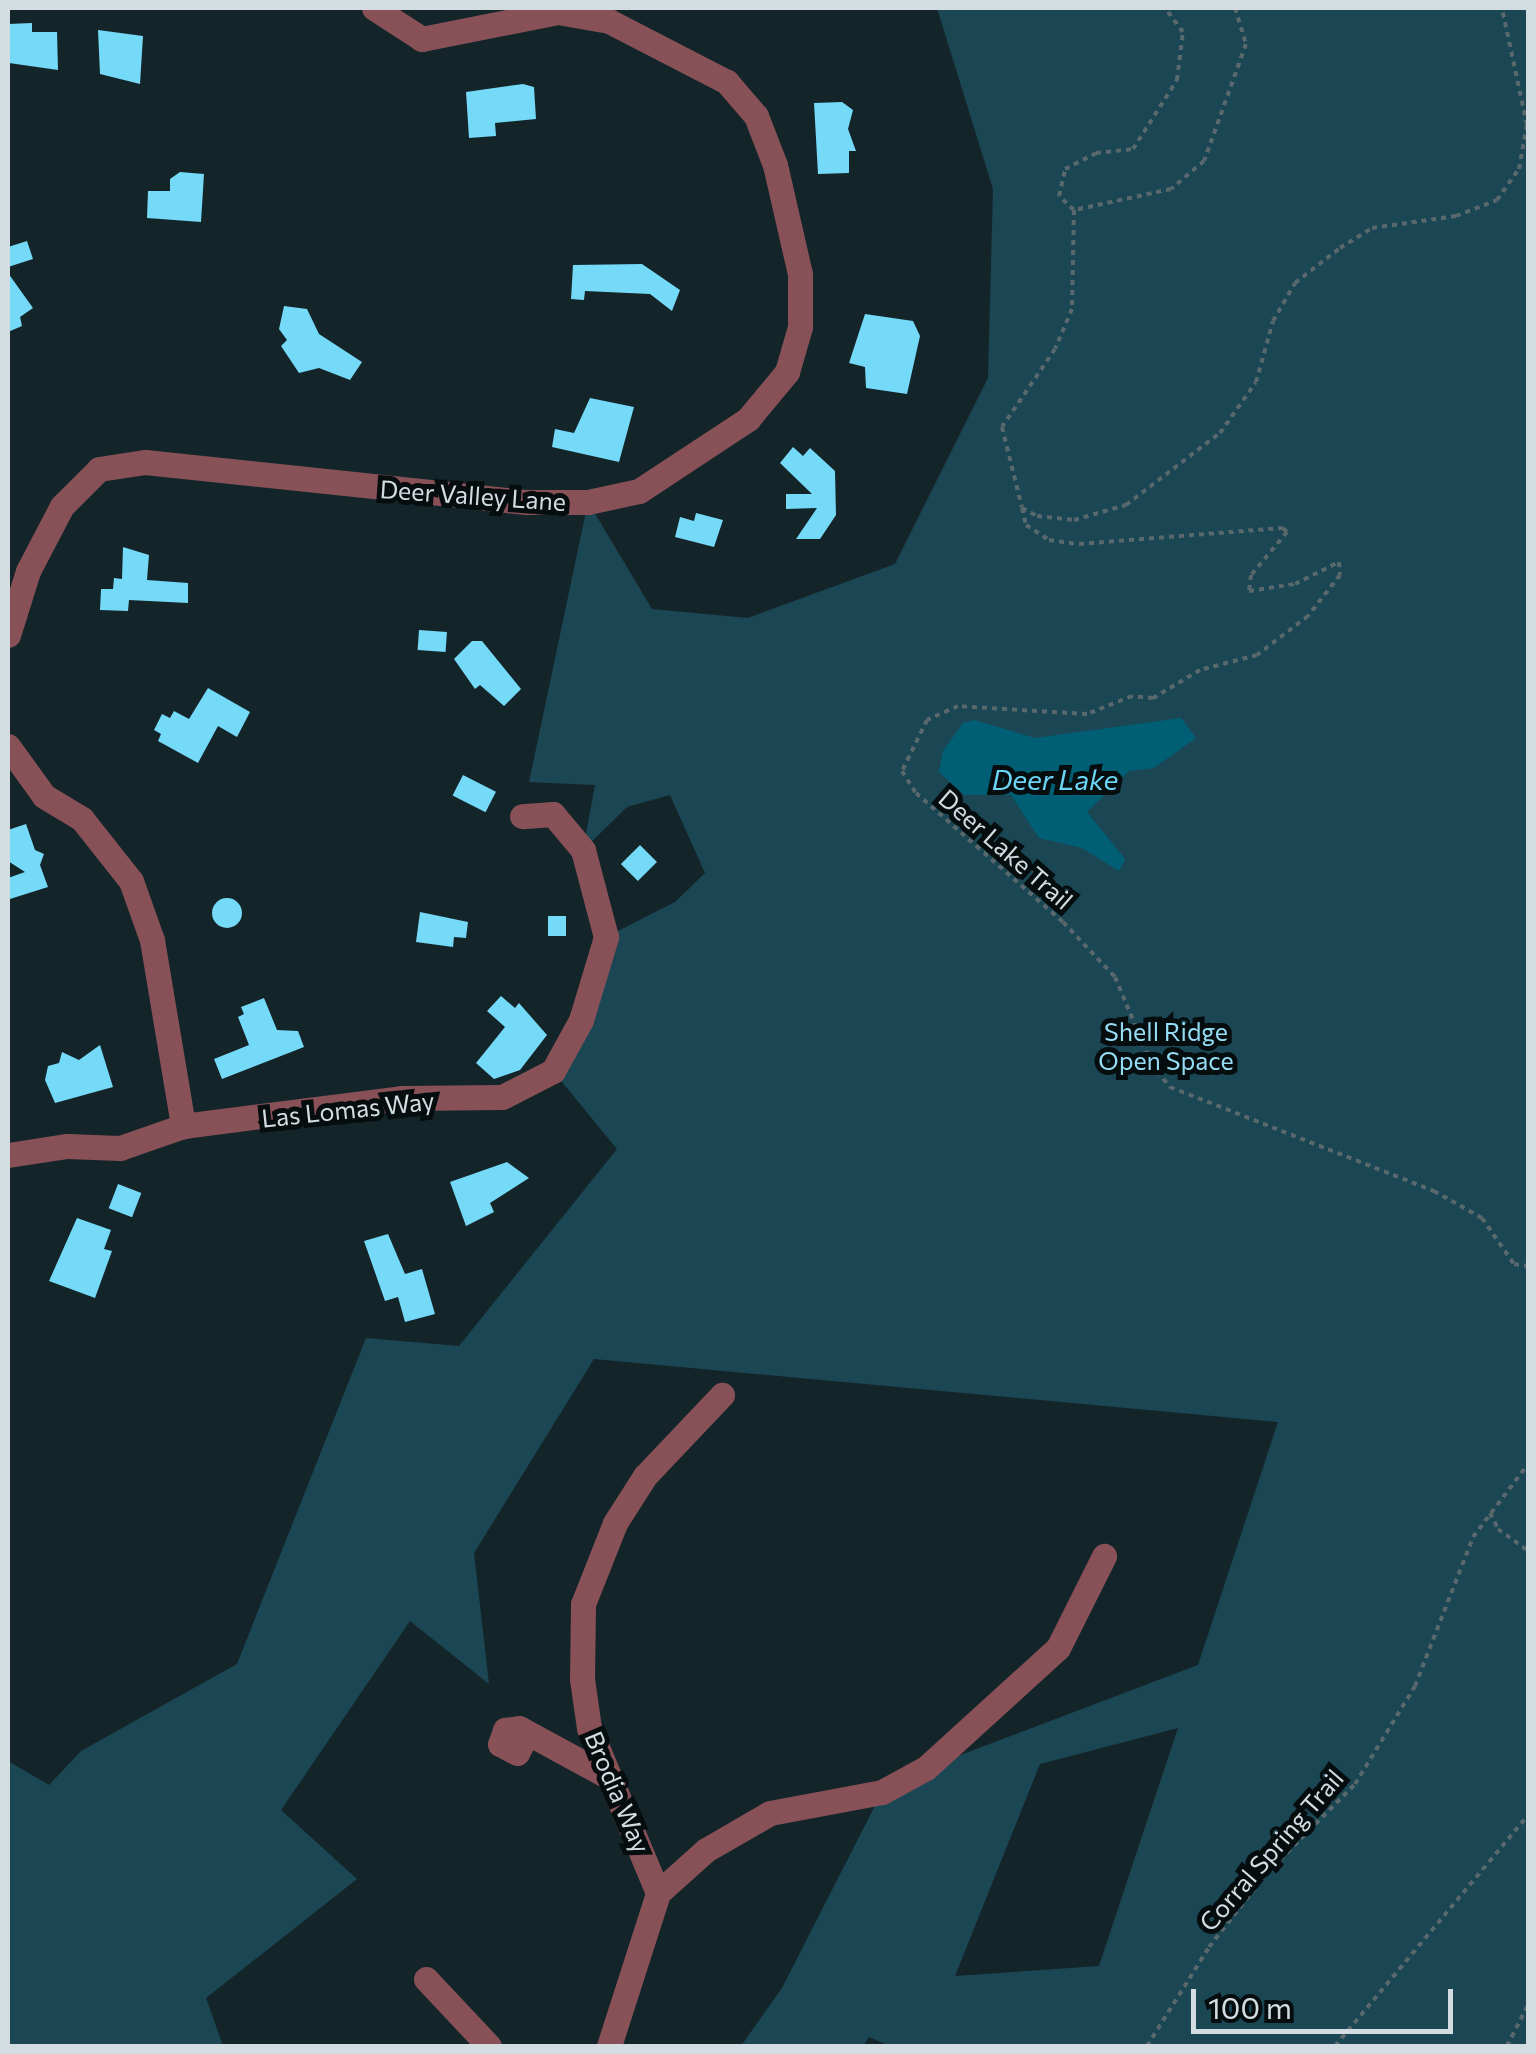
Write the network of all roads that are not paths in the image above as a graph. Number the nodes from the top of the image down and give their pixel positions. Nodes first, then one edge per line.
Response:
1 (374, 8) edge
2 (8, 635) edge
3 (8, 746) edge
4 (522, 816) dead end
5 (183, 1126) junction
6 (8, 1155) edge
7 (722, 1395) dead end
8 (1104, 1556) dead end
9 (526, 1736) dead end
10 (609, 1777) junction
11 (658, 1893) junction
12 (426, 1979) dead end
13 (488, 2046) edge
14 (610, 2046) edge

1 - 2 street, Deer Valley Lane
3 - 5 street
4 - 5 street, Las Lomas Way
5 - 6 street, Las Lomas Way
7 - 10 street, Brodia Way
8 - 11 street
9 - 10 street
10 - 11 street, Brodia Way
11 - 14 street
12 - 13 street

